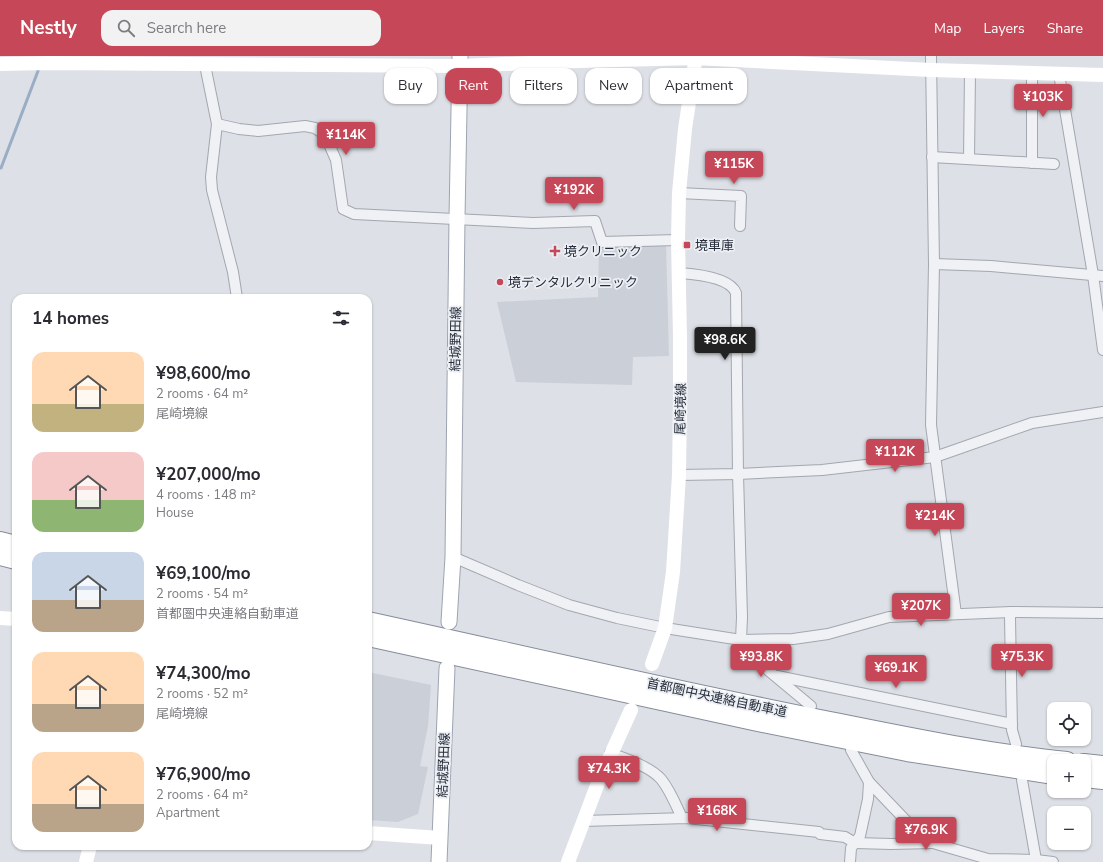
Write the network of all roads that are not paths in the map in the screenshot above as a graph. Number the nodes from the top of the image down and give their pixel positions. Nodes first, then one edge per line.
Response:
1 (696, 57) edge
2 (460, 61) edge
3 (931, 63) edge
4 (0, 64) edge
5 (206, 65) junction
6 (970, 71) junction
7 (1032, 73) junction
8 (1059, 74) junction
9 (1103, 75) edge
10 (217, 124) junction
11 (932, 156) junction
12 (968, 159) junction
13 (1032, 163) junction
14 (1054, 164) dead end
15 (679, 193) junction
16 (457, 218) junction
17 (740, 226) dead end
18 (678, 240) junction
19 (934, 264) junction
20 (680, 273) junction
21 (1098, 276) edge
22 (236, 294) edge
23 (1103, 350) edge
24 (1103, 412) edge
25 (935, 457) junction
26 (738, 474) junction
27 (679, 475) junction
28 (0, 541) edge
29 (12, 544) edge
30 (0, 556) edge
31 (453, 557) junction
32 (12, 559) edge
33 (0, 564) edge
34 (12, 566) edge
35 (1011, 612) junction
36 (1103, 613) edge
37 (956, 614) junction
38 (0, 618) edge
39 (12, 619) edge
40 (372, 622) edge
41 (450, 622) dead end
42 (665, 628) junction
43 (372, 638) edge
44 (741, 640) junction
45 (652, 664) dead end
46 (447, 668) dead end
47 (775, 676) junction
48 (811, 706) dead end
49 (631, 710) dead end
50 (1012, 724) junction
51 (1016, 744) dead end
52 (851, 750) dead end
53 (610, 753) junction
54 (1047, 759) edge
55 (1091, 764) edge
56 (1103, 765) edge
57 (1047, 774) edge
58 (1091, 779) edge
59 (1022, 780) dead end
60 (1103, 780) edge
61 (869, 782) junction
62 (682, 818) junction
63 (583, 822) junction
64 (372, 832) edge
65 (440, 838) junction
66 (855, 843) junction
67 (933, 843) junction
68 (89, 850) edge
69 (1036, 860) junction
70 (86, 862) edge
71 (439, 862) edge
72 (568, 862) edge
73 (850, 862) edge
74 (1054, 862) edge

1 - 2 street
1 - 3 street
1 - 15 street, 尾崎境線
2 - 5 street
2 - 16 main road, 結城野田線
3 - 6 street
3 - 11 street
4 - 5 street
5 - 10 street
6 - 7 street
6 - 12 street
7 - 8 street
7 - 13 street
8 - 9 street
8 - 21 street
10 - 16 street
10 - 22 street
11 - 12 street
11 - 19 street
12 - 13 street
13 - 14 street
15 - 17 street
15 - 18 street, 尾崎境線
16 - 18 street
16 - 31 main road, 結城野田線
18 - 20 street, 尾崎境線
19 - 21 street
19 - 25 street
20 - 26 street
20 - 27 street, 尾崎境線
21 - 23 street
24 - 25 street
25 - 26 street
25 - 37 street
26 - 27 street
26 - 44 street
27 - 42 street, 尾崎境線
28 - 29 highway
30 - 32 highway
31 - 41 main road, 結城野田線
31 - 42 street
33 - 34 highway
35 - 36 street
35 - 37 street
35 - 50 street
37 - 44 street
38 - 39 street
40 - 54 highway, 首都圏中央連絡自動車道
42 - 44 street
42 - 45 street, 尾崎境線
43 - 57 highway, 首都圏中央連絡自動車道
44 - 47 street
46 - 65 main road, 結城野田線
47 - 48 street
47 - 50 street
49 - 53 street
50 - 51 street
52 - 61 street
53 - 62 street
53 - 63 street
55 - 56 highway
58 - 60 highway
59 - 69 street
61 - 66 street
61 - 67 street
62 - 63 street
62 - 66 street
63 - 72 street
64 - 65 street
65 - 71 main road, 結城野田線
66 - 67 street
66 - 73 street
67 - 69 street
68 - 70 street
69 - 74 street

